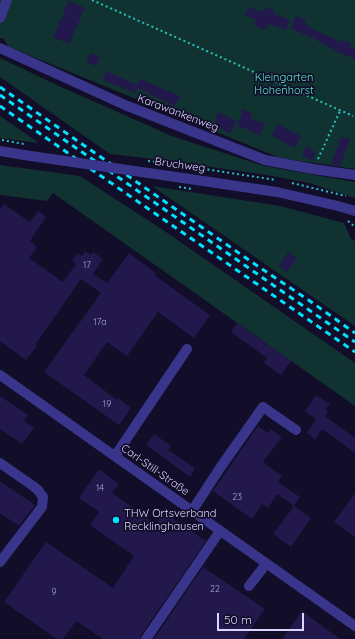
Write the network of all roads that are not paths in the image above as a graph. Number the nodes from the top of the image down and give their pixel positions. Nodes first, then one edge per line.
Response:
1 (7, 0) edge
2 (0, 18) edge
3 (0, 48) edge
4 (0, 151) edge
5 (355, 175) edge
6 (355, 211) edge
7 (187, 349) dead end
8 (0, 375) edge
9 (296, 430) dead end
10 (115, 456) junction
11 (0, 463) edge
12 (192, 511) junction
13 (220, 531) junction
14 (0, 562) edge
15 (266, 564) junction
16 (249, 586) dead end
17 (355, 626) edge
18 (146, 639) edge

1 - 2 street
3 - 5 street, Karawankenweg
4 - 6 street, Bruchweg, bridge
7 - 10 street
8 - 10 street, Carl-Still-Straße
9 - 12 street
10 - 12 street, Carl-Still-Straße
11 - 14 street
12 - 13 street, Carl-Still-Straße
13 - 15 street, Carl-Still-Straße
13 - 18 street
15 - 16 street
15 - 17 street, Carl-Still-Straße

